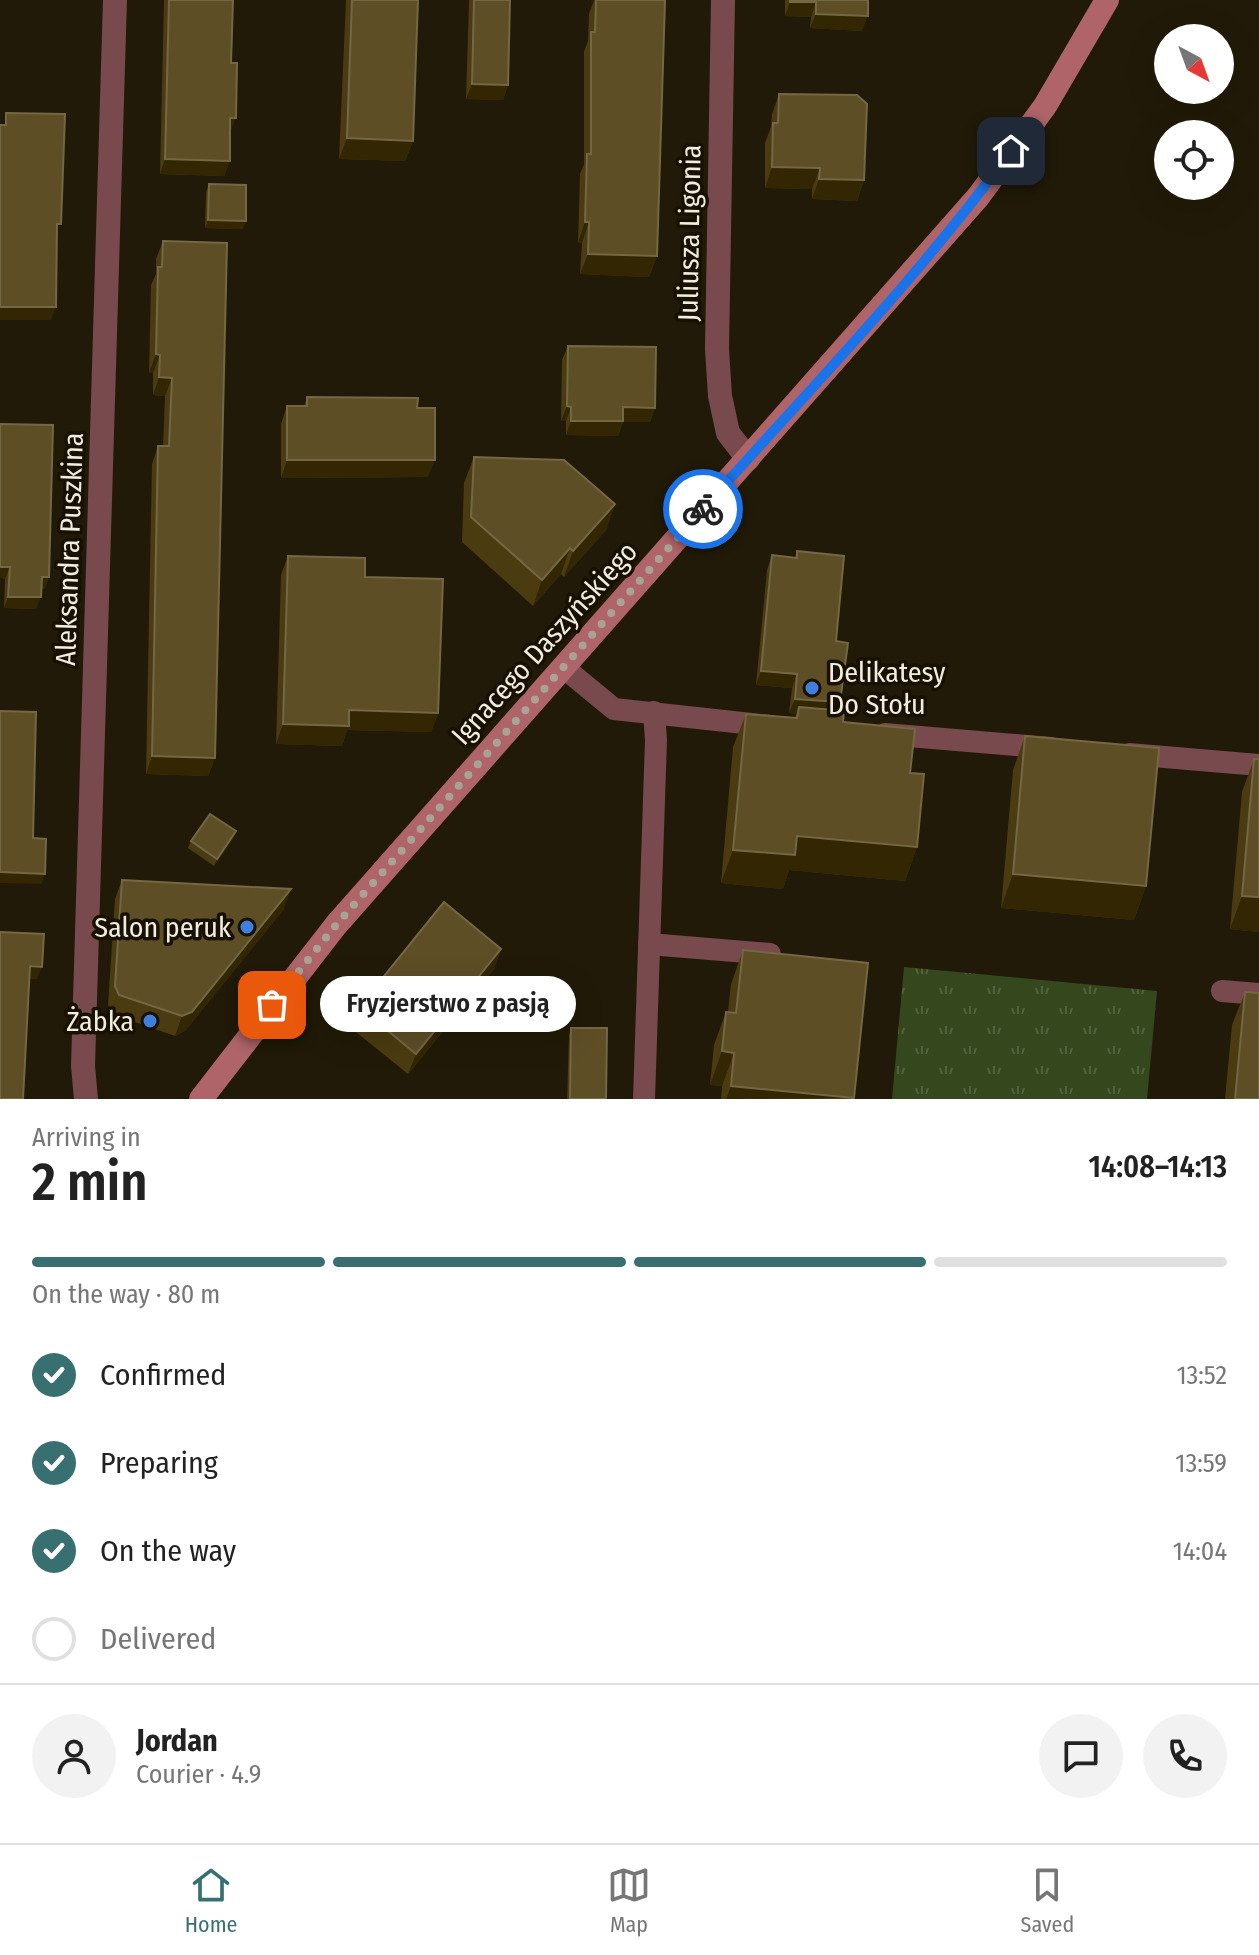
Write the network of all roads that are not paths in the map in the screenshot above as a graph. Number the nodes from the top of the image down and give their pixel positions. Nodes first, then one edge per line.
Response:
1 (115, 0) edge
2 (723, 0) edge
3 (1107, 0) edge
4 (748, 459) junction
5 (563, 667) junction
6 (654, 712) junction
7 (792, 727) edge
8 (869, 733) edge
9 (1071, 749) edge
10 (1103, 752) edge
11 (1259, 765) edge
12 (649, 944) junction
13 (787, 955) edge
14 (1222, 991) dead end
15 (1259, 994) edge
16 (86, 1099) edge
17 (201, 1099) edge
18 (644, 1099) edge

1 - 16 street, Aleksandra Puszkina
2 - 4 street, Juliusza Ligonia
3 - 4 street, Ignacego Daszyńskiego
4 - 5 street, Ignacego Daszyńskiego
5 - 6 lane
5 - 17 street, Ignacego Daszyńskiego
6 - 7 lane
6 - 12 lane
8 - 9 lane
10 - 11 lane
12 - 13 lane
12 - 18 lane
14 - 15 lane

